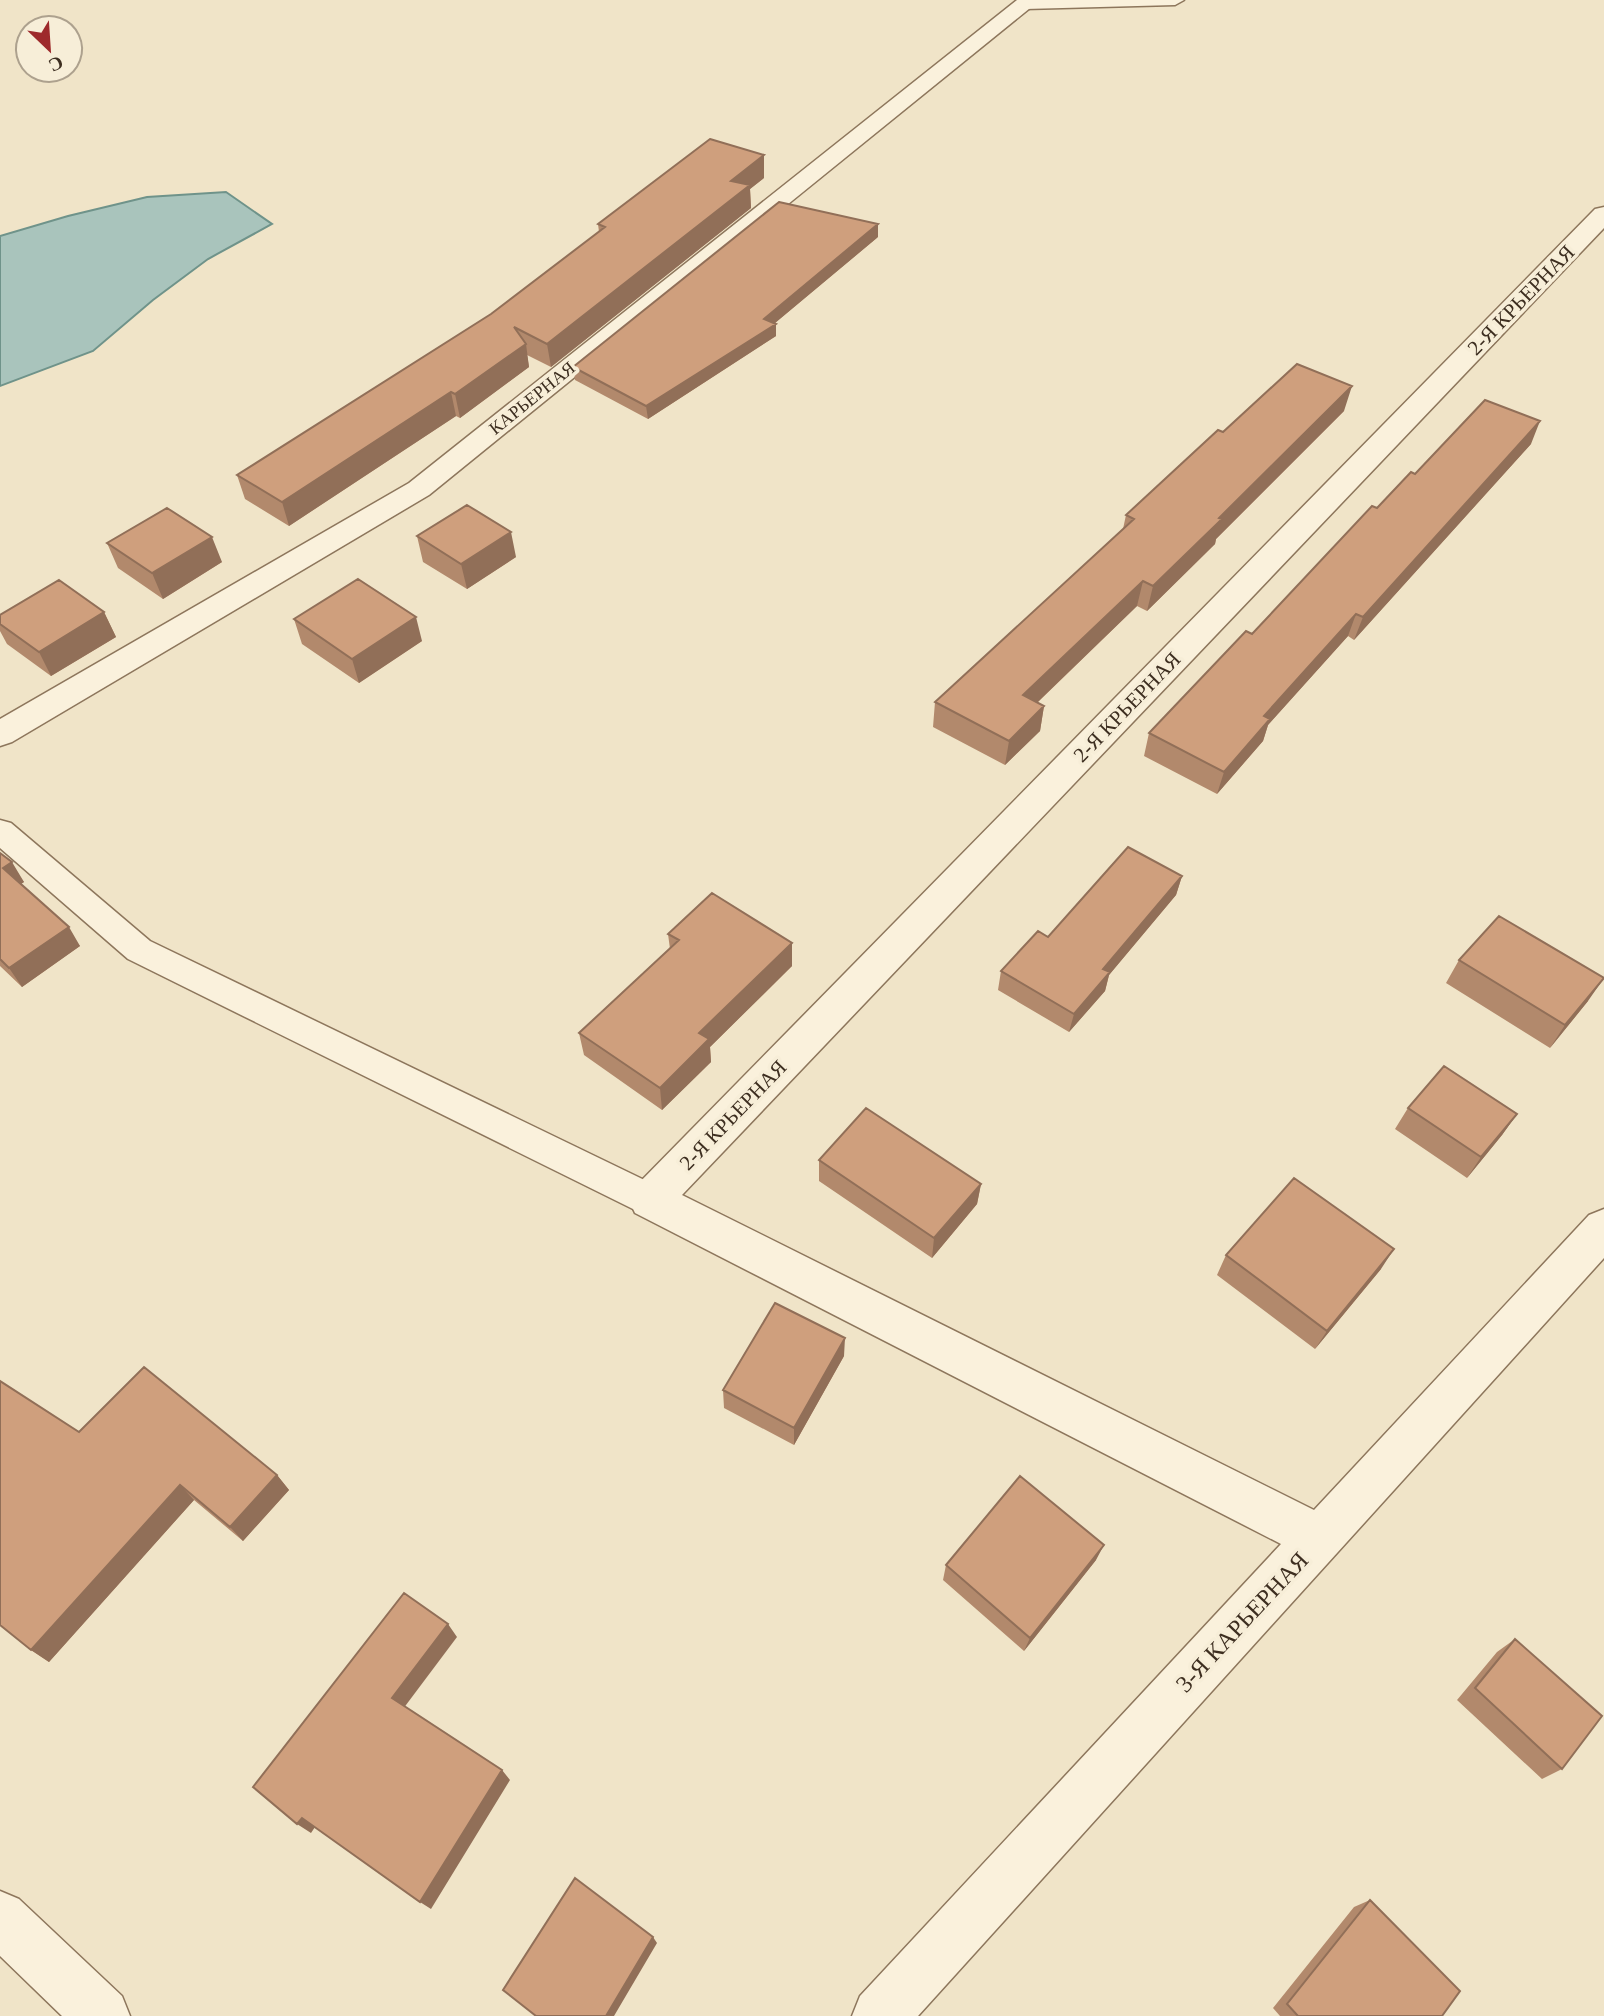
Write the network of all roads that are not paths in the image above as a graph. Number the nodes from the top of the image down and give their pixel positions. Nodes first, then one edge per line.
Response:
1 (1175, 0) edge
2 (1025, 4) joint
3 (1604, 214) edge
4 (0, 734) edge
5 (0, 831) edge
6 (650, 1200) junction
7 (1604, 1227) edge
8 (1319, 1538) junction
9 (0, 1918) edge
10 (102, 2016) edge
11 (880, 2016) edge

1 - 2 lane
2 - 4 street, КАРЬЕРНАЯ
3 - 6 street, 2-Я КРЬЕРНАЯ
5 - 6 lane
6 - 8 street
7 - 8 street, 3-Я КАРЬЕРНАЯ
8 - 11 street, 3-Я КАРЬЕРНАЯ
9 - 10 street

